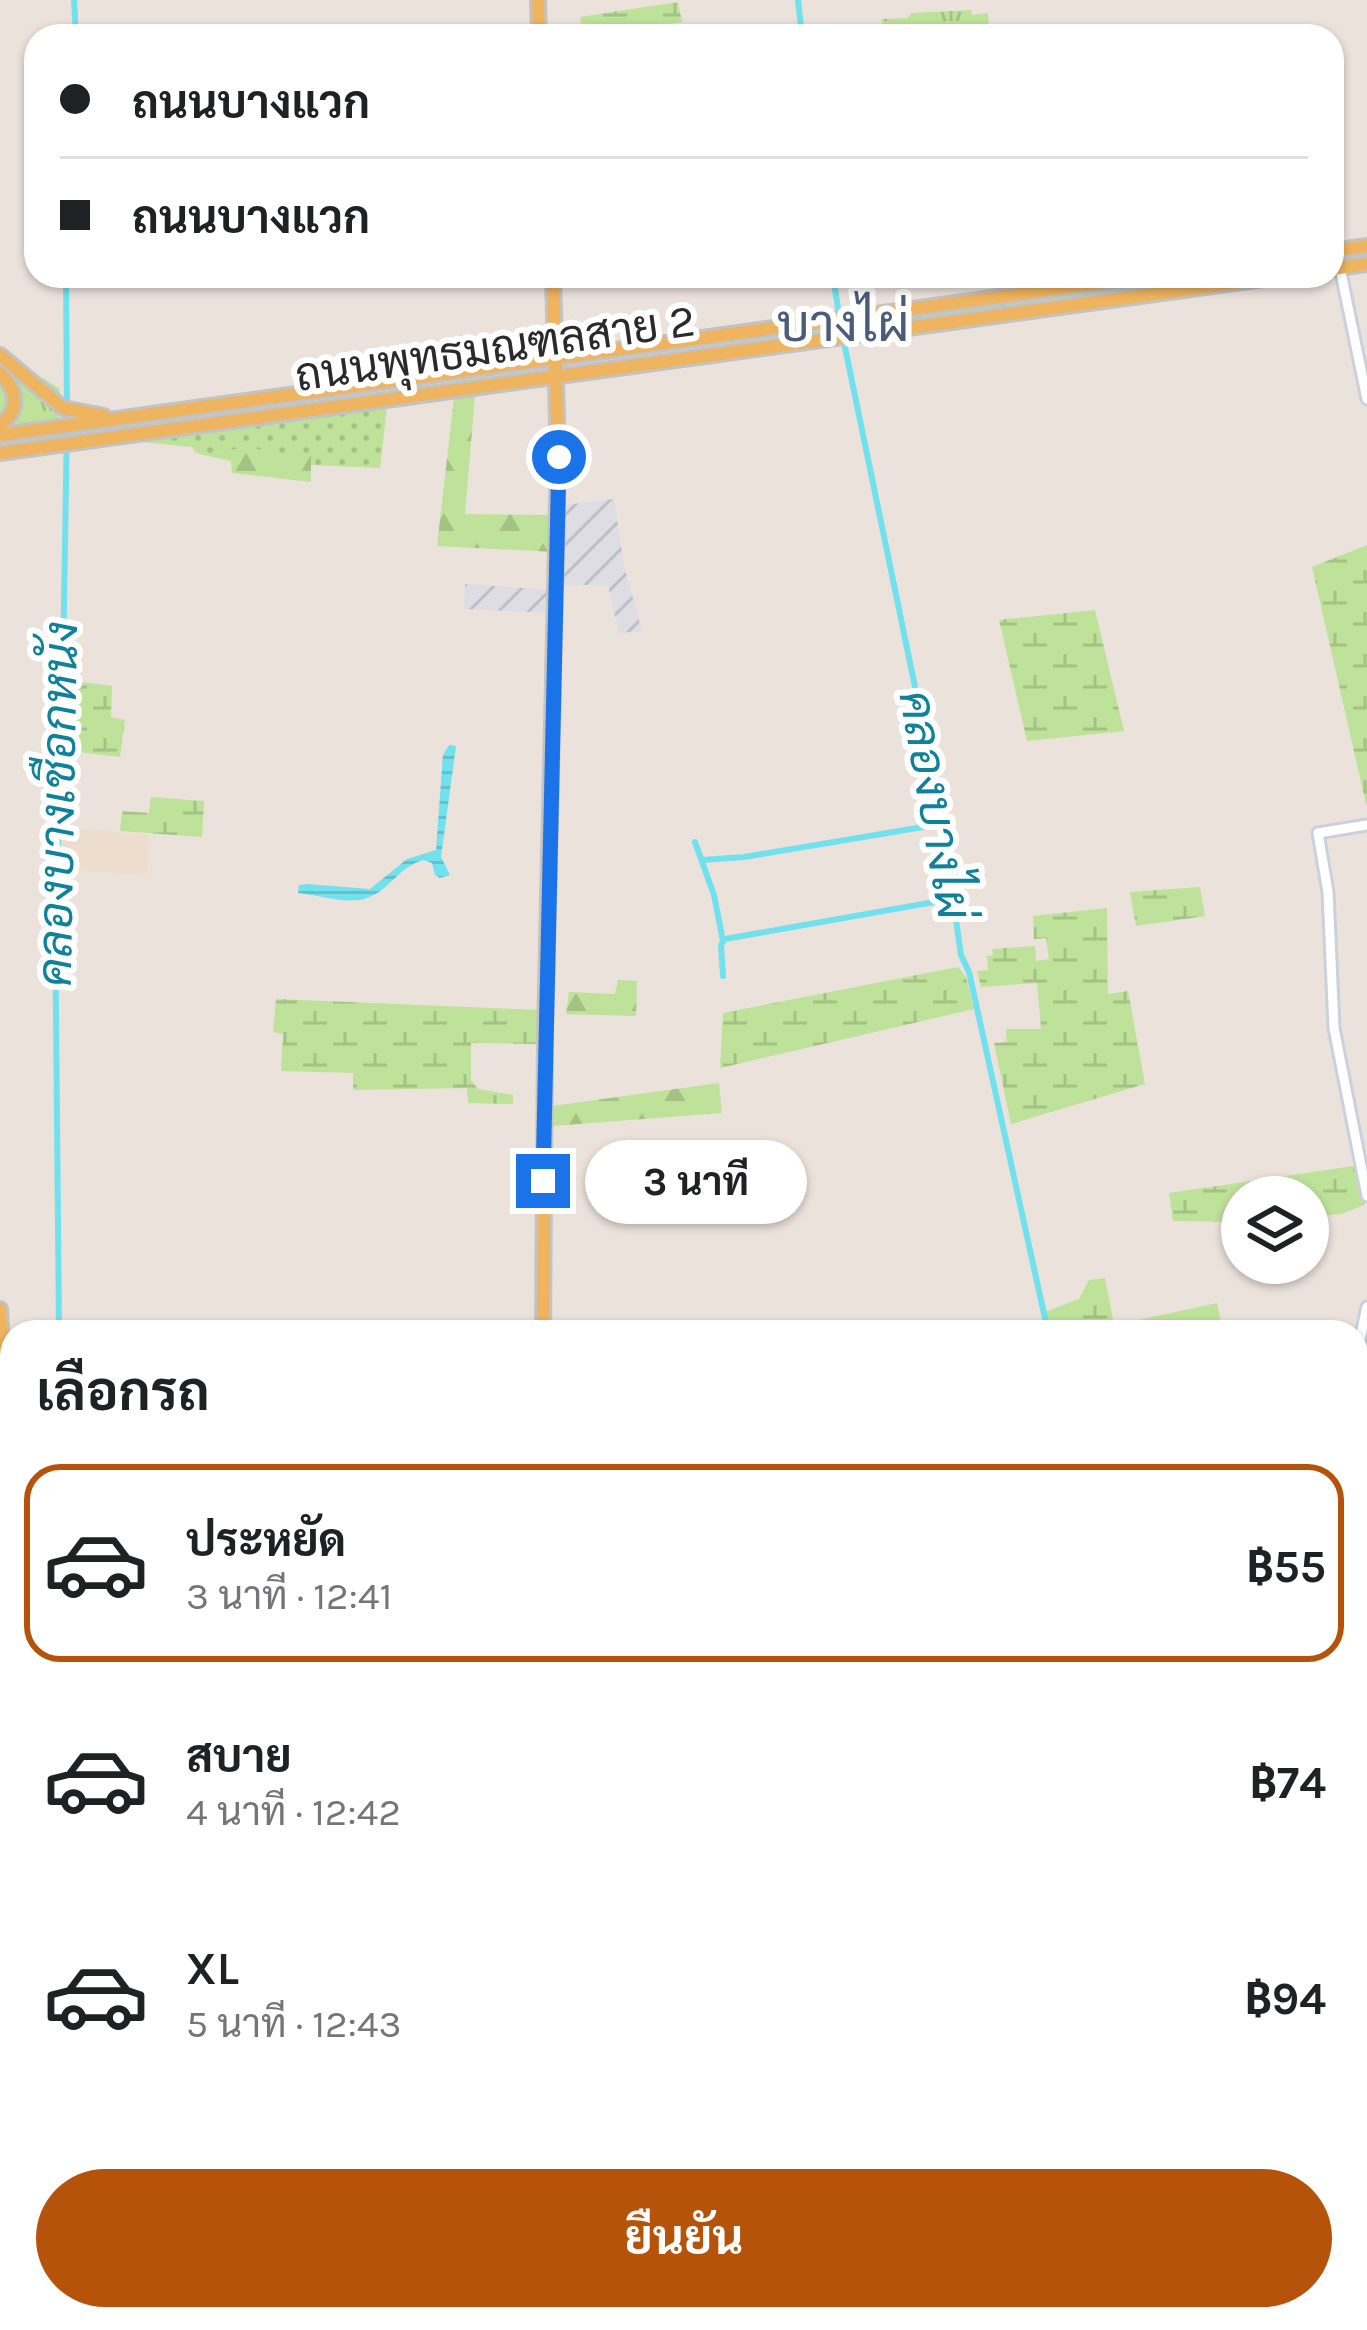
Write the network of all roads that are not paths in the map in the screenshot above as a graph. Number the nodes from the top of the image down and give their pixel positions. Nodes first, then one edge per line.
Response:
1 (554, 288) edge
2 (1062, 288) edge
3 (1198, 288) edge
4 (1340, 288) edge
5 (739, 333) junction
6 (741, 350) junction
7 (0, 355) edge
8 (558, 358) junction
9 (1, 374) edge
10 (558, 375) junction
11 (341, 388) junction
12 (1367, 399) edge
13 (346, 405) junction
14 (74, 419) junction
15 (0, 425) edge
16 (0, 435) edge
17 (2, 452) edge
18 (1367, 825) edge
19 (1367, 1196) edge
20 (543, 1320) edge

1 - 8 main road
2 - 5 main road, ถนนพุทธมณฑลสาย 2
3 - 6 main road, ถนนพุทธมณฑลสาย 2
4 - 12 street
5 - 6 main road
5 - 8 main road, ถนนพุทธมณฑลสาย 2
6 - 10 main road, ถนนพุทธมณฑลสาย 2
7 - 14 main road
8 - 10 main road
8 - 11 main road, ถนนพุทธมณฑลสาย 2
9 - 15 main road
10 - 13 main road, ถนนพุทธมณฑลสาย 2
10 - 20 main road
11 - 13 main road
11 - 14 main road, ถนนพุทธมณฑลสาย 2
13 - 17 main road, ถนนพุทธมณฑลสาย 2
14 - 16 main road, ถนนพุทธมณฑลสาย 2
18 - 19 street

